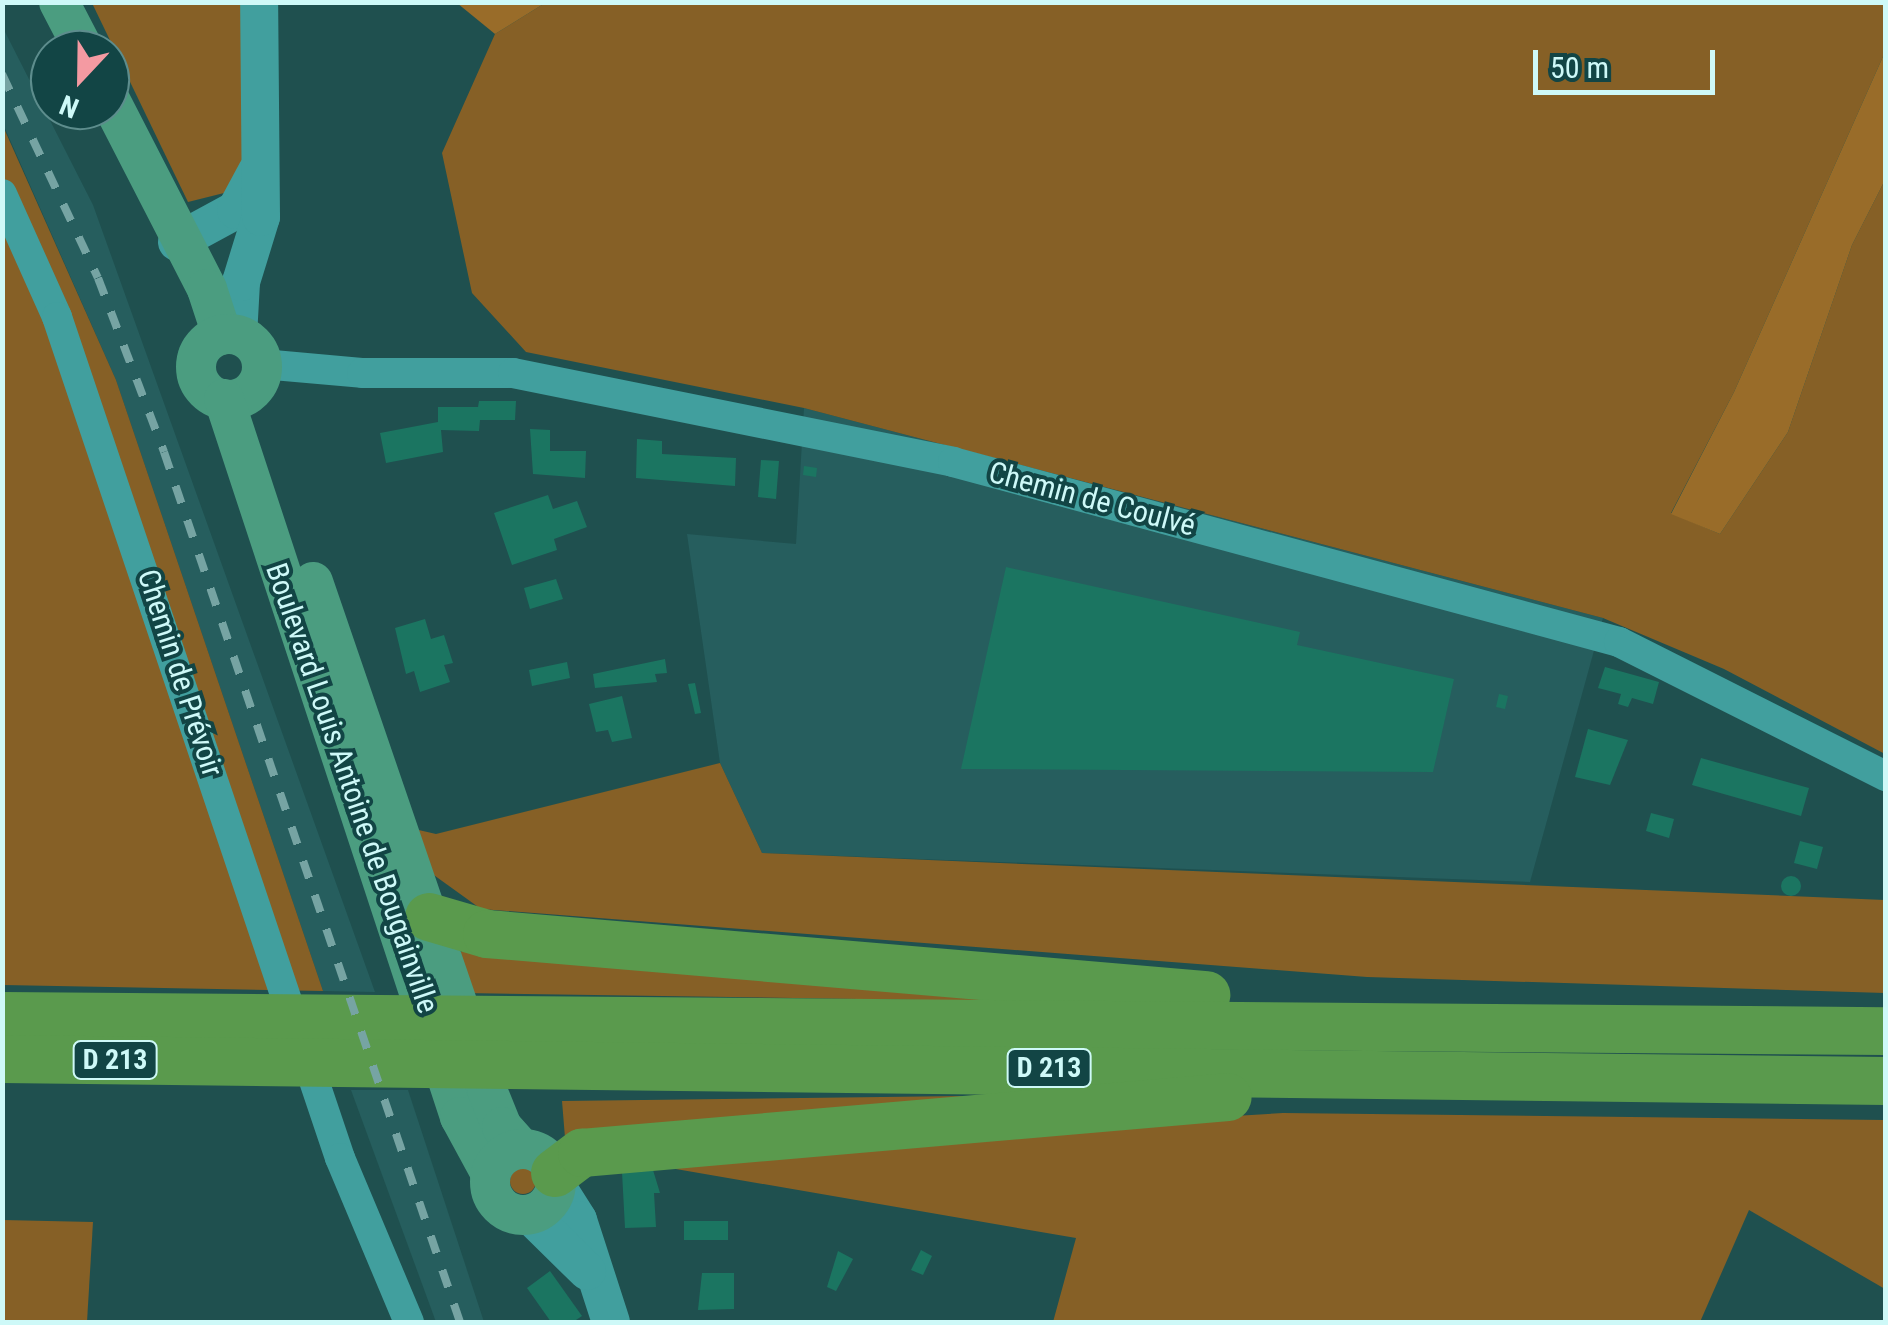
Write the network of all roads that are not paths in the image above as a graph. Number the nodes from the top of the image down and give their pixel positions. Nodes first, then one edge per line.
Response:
1 (59, 2) edge
2 (260, 2) edge
3 (74, 30) edge
4 (124, 130) edge
5 (258, 171) junction
6 (2, 194) edge
7 (177, 242) junction
8 (233, 362) junction
9 (1886, 776) edge
10 (429, 917) junction
11 (2, 1016) edge
12 (1379, 1024) junction
13 (1886, 1031) edge
14 (226, 1039) junction
15 (533, 1040) junction
16 (2, 1059) edge
17 (1556, 1075) junction
18 (1886, 1081) edge
19 (531, 1170) junction
20 (530, 1215) junction
21 (607, 1311) edge
22 (408, 1322) edge

1 - 3 main road
2 - 5 street
4 - 7 main road, Boulevard Louis Antoine de Bougainville
5 - 7 street
5 - 8 street
6 - 22 street, Chemin de Prévoir
7 - 8 main road, Boulevard Louis Antoine de Bougainville
8 - 9 street, Chemin de Coulvé
8 - 10 main road, Boulevard Louis Antoine de Bougainville
8 - 19 main road, Boulevard Louis Antoine de Bougainville
10 - 12 highway
10 - 19 main road, Boulevard Louis Antoine de Bougainville
11 - 14 highway, D 213
12 - 13 highway, D 213
12 - 15 highway, D 213
14 - 15 highway, D 213
14 - 16 highway, D 213
15 - 17 highway, D 213
17 - 18 highway, D 213
17 - 19 highway
19 - 20 main road
19 - 20 main road
19 - 21 street
20 - 21 street

